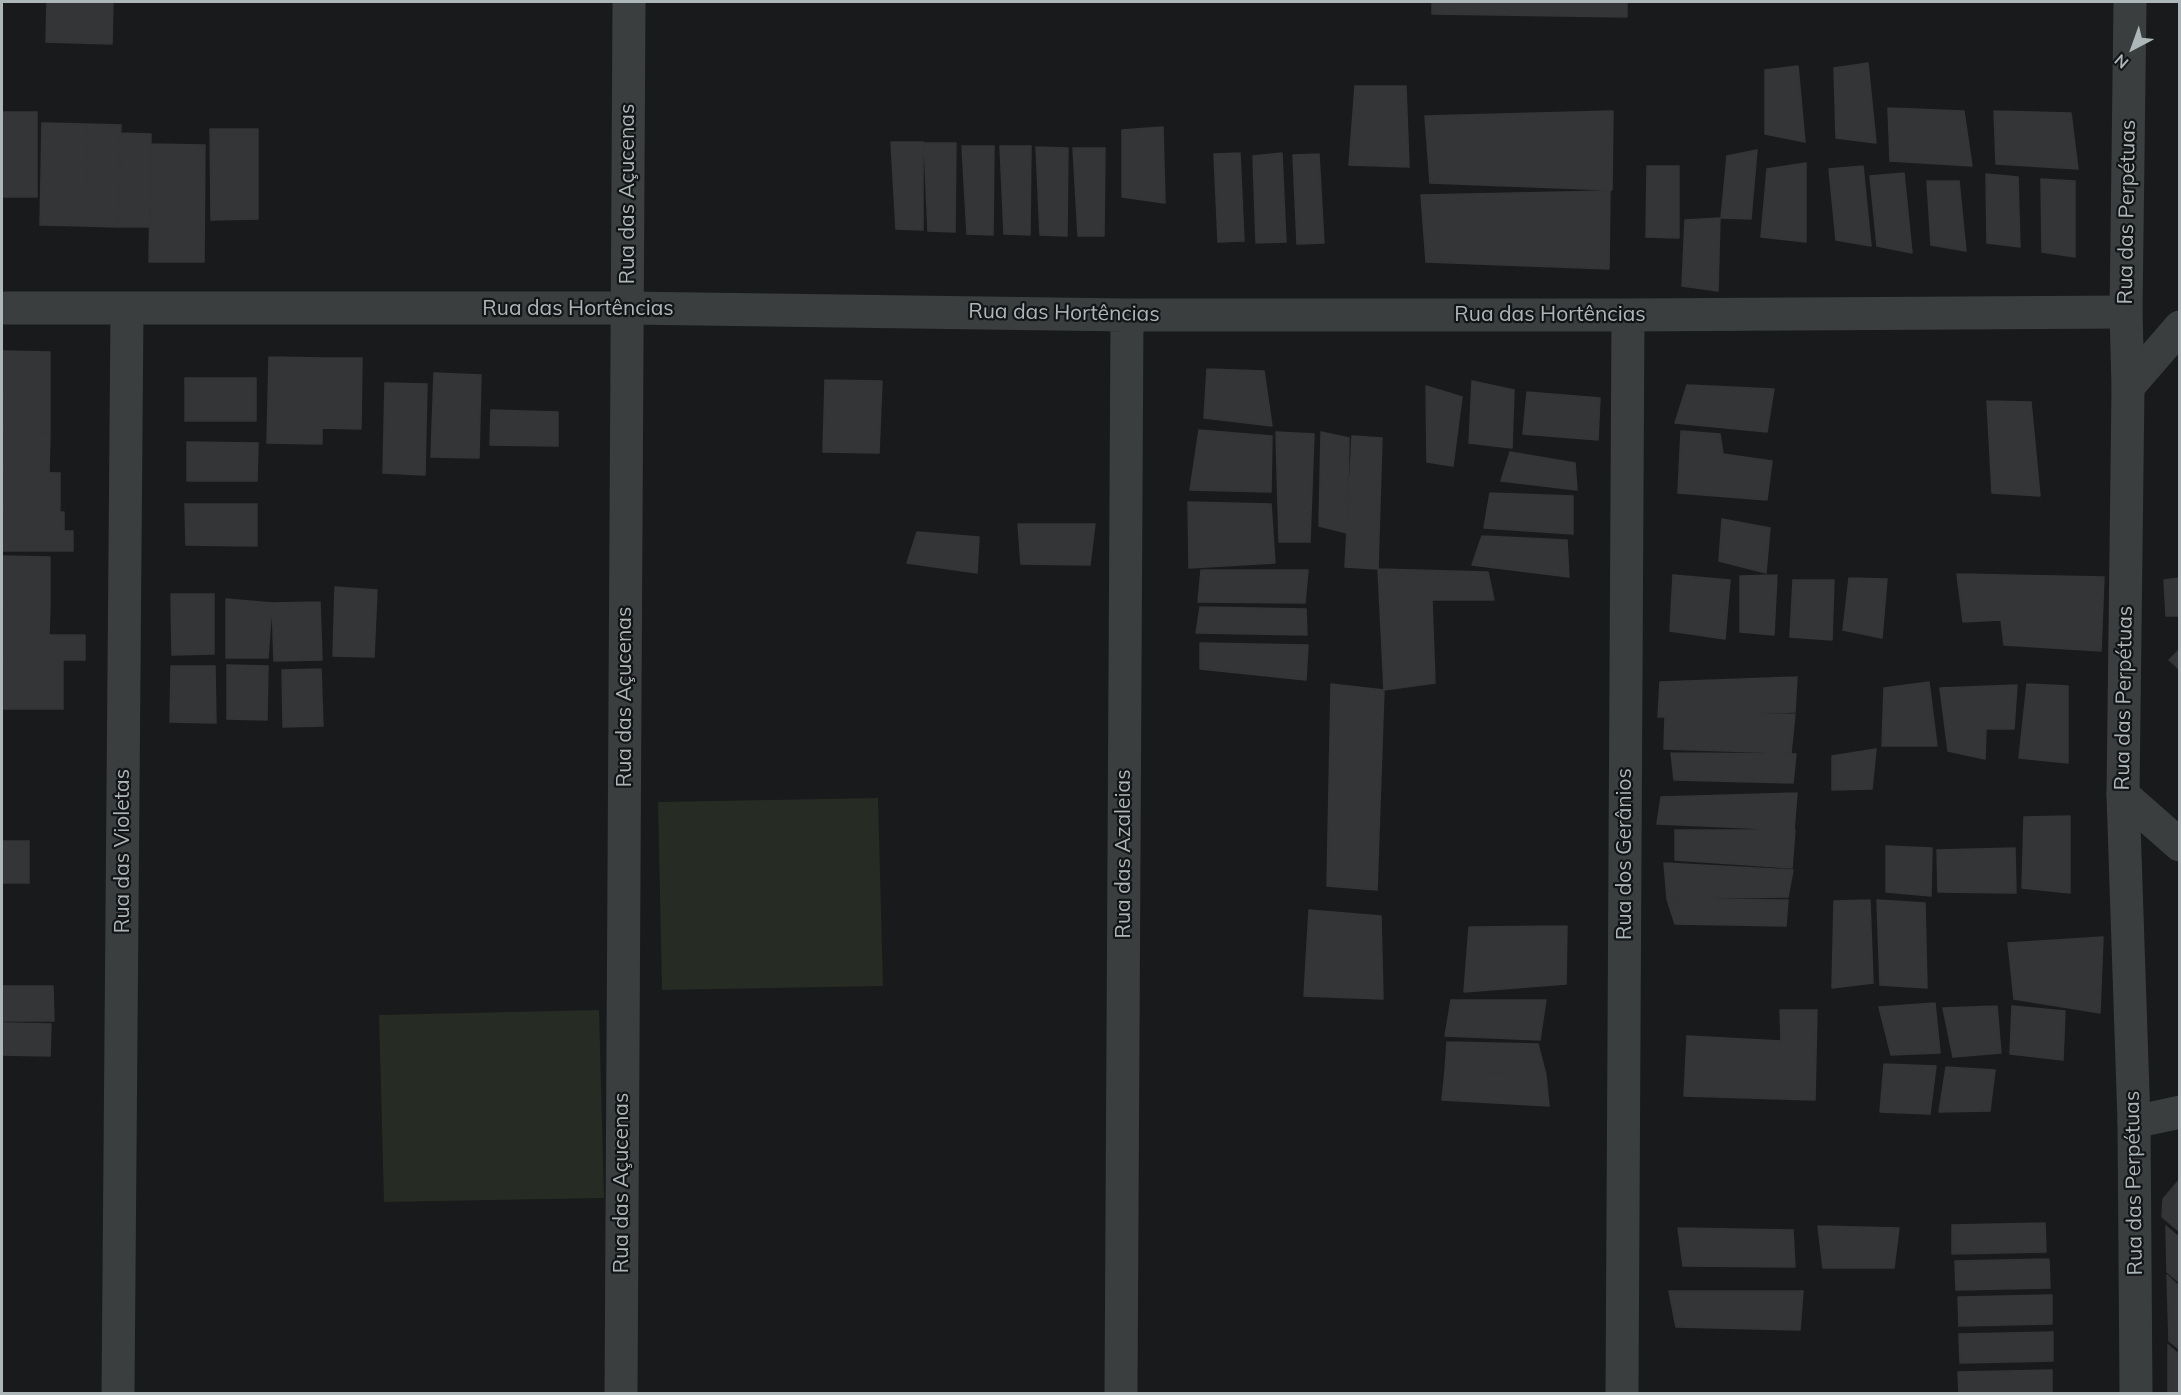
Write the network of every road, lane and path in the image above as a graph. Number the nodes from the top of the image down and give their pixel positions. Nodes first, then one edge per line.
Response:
1 (629, 2) edge
2 (2130, 2) edge
3 (2, 308) edge
4 (627, 308) junction
5 (127, 309) junction
6 (2126, 312) junction
7 (1127, 315) junction
8 (1628, 315) junction
9 (2180, 327) edge
10 (2128, 387) junction
11 (2123, 795) junction
12 (2180, 845) edge
13 (2180, 1112) edge
14 (2134, 1122) junction
15 (118, 1394) edge
16 (621, 1394) edge
17 (1121, 1394) edge
18 (1622, 1394) edge
19 (2136, 1394) edge

1 - 4 street, Rua das Açucenas
2 - 6 street, Rua das Perpétuas
3 - 5 street, Rua das Hortências
4 - 5 street, Rua das Hortências
4 - 7 street, Rua das Hortências
4 - 16 street, Rua das Açucenas
5 - 15 street, Rua das Violetas
6 - 8 street, Rua das Hortências
6 - 10 street, Rua das Perpétuas
7 - 8 street, Rua das Hortências
7 - 17 street, Rua das Azaleias
8 - 18 street, Rua dos Gerânios
9 - 10 street
10 - 11 street, Rua das Perpétuas
11 - 12 street
11 - 14 street, Rua das Perpétuas
13 - 14 street
14 - 19 street, Rua das Perpétuas

